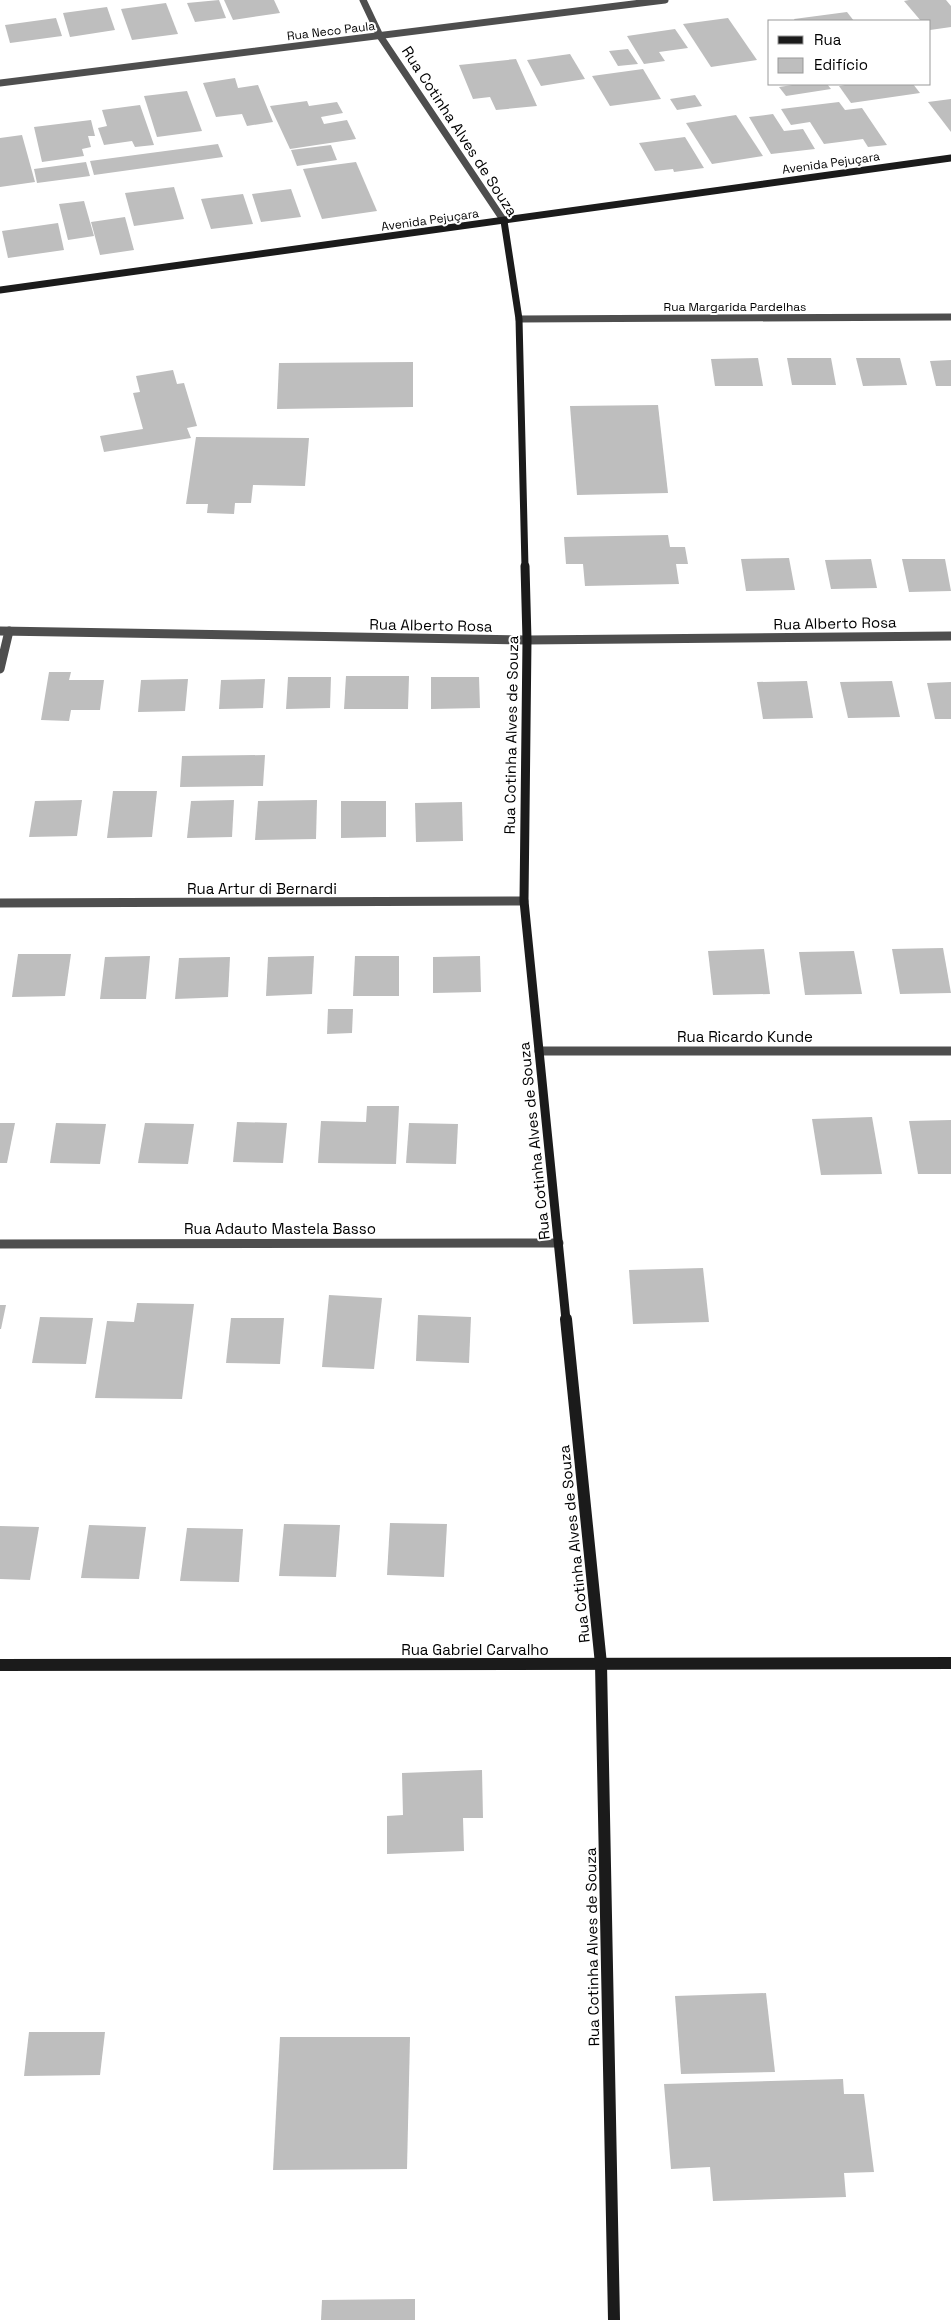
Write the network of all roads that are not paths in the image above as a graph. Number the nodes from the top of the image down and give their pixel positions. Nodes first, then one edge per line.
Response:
1 (362, 0) edge
2 (665, 0) edge
3 (380, 36) junction
4 (0, 83) edge
5 (951, 158) edge
6 (504, 222) junction
7 (0, 290) edge
8 (951, 317) edge
9 (519, 319) junction
10 (0, 631) edge
11 (10, 631) junction
12 (951, 636) edge
13 (527, 640) junction
14 (0, 669) edge
15 (524, 901) junction
16 (0, 902) edge
17 (539, 1051) junction
18 (951, 1051) edge
19 (559, 1243) junction
20 (0, 1244) edge
21 (951, 1662) edge
22 (601, 1664) junction
23 (0, 1665) edge
24 (614, 2320) edge

1 - 3 street, Rua Cotinha Alves de Souza
2 - 3 street, Rua Neco Paula
3 - 4 street, Rua Neco Paula
3 - 6 street, Rua Cotinha Alves de Souza
5 - 6 street, Avenida Pejuçara
6 - 7 street, Avenida Pejuçara
6 - 9 street, Rua Cotinha Alves de Souza
8 - 9 street, Rua Margarida Pardelhas
9 - 13 street, Rua Cotinha Alves de Souza
10 - 11 street, Rua Alberto Rosa
11 - 13 street, Rua Alberto Rosa
11 - 14 street
12 - 13 street, Rua Alberto Rosa
13 - 15 street, Rua Cotinha Alves de Souza
15 - 16 street, Rua Artur di Bernardi
15 - 17 street, Rua Cotinha Alves de Souza
17 - 18 street, Rua Ricardo Kunde
17 - 19 street, Rua Cotinha Alves de Souza
19 - 20 street, Rua Adauto Mastela Basso
19 - 22 street, Rua Cotinha Alves de Souza
21 - 22 street, Rua Gabriel Carvalho
22 - 23 street, Rua Gabriel Carvalho
22 - 24 street, Rua Cotinha Alves de Souza

